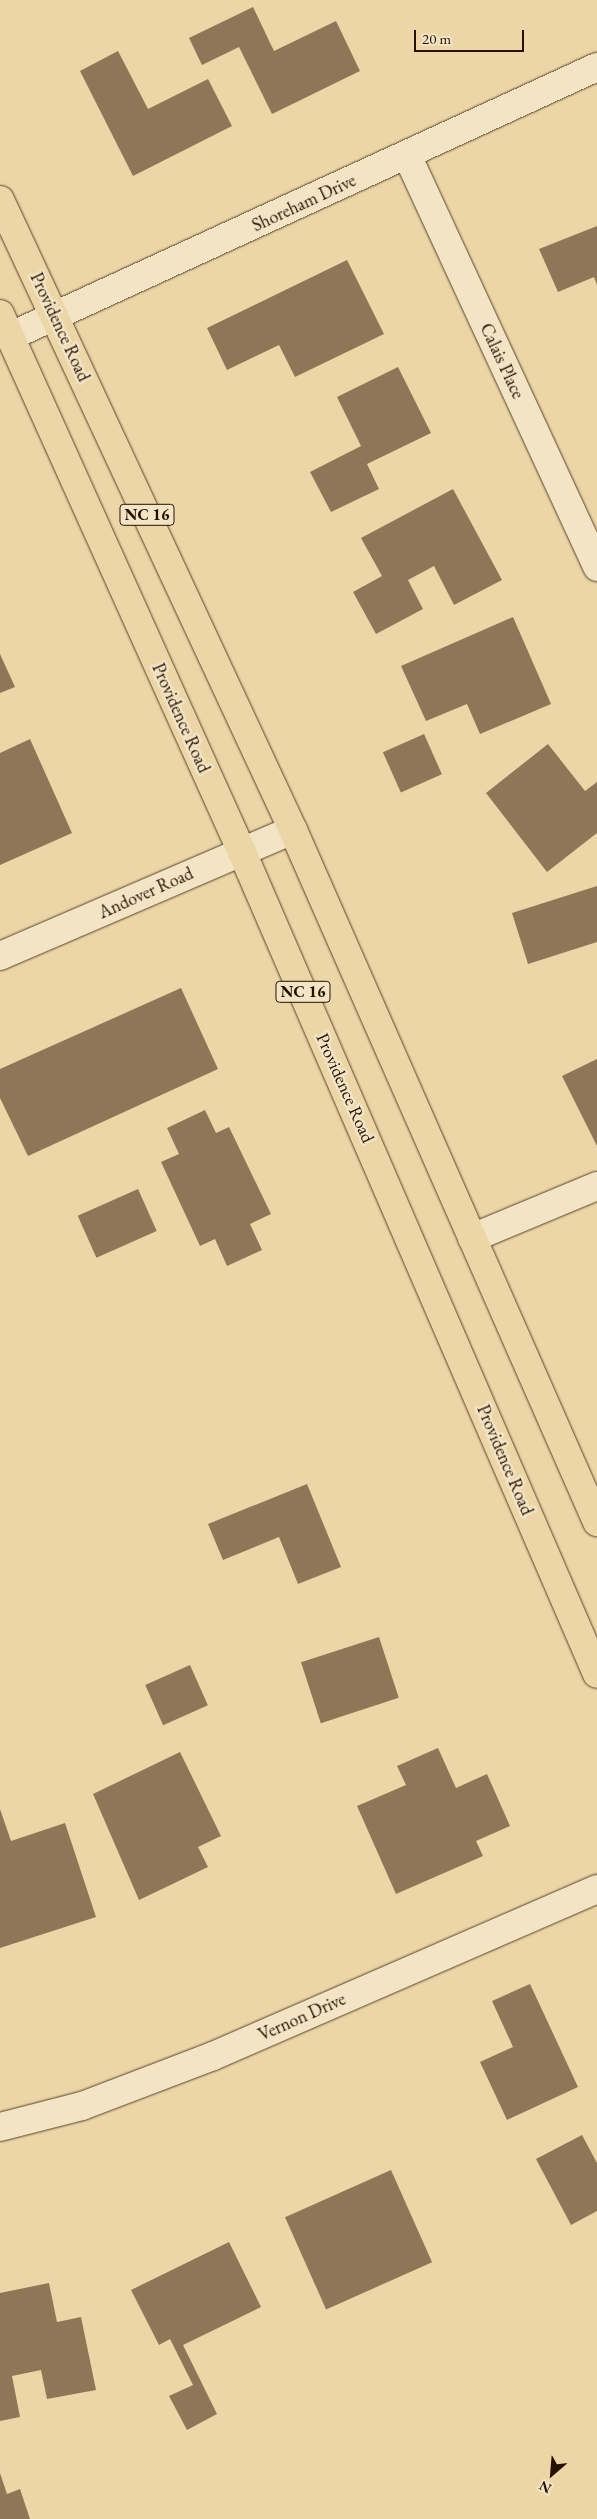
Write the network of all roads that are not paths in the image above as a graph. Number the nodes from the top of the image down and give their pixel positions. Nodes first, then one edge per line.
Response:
1 (597, 67) edge
2 (407, 155) junction
3 (0, 200) edge
4 (55, 316) junction
5 (5, 325) edge
6 (597, 567) edge
7 (293, 830) junction
8 (242, 852) junction
9 (0, 956) edge
10 (597, 1186) edge
11 (472, 1238) junction
12 (597, 1522) edge
13 (597, 1674) edge
14 (597, 1889) edge
15 (0, 2127) edge

1 - 2 street, Shoreham Drive
2 - 4 street, Shoreham Drive
2 - 6 street, Calais Place
3 - 4 main road, Providence Road / NC 16
4 - 5 street, Shoreham Drive
4 - 7 main road, Providence Road / NC 16
5 - 8 main road, Providence Road / NC 16
7 - 8 street, Andover Road
7 - 11 main road, Providence Road / NC 16
8 - 9 street, Andover Road
8 - 13 main road, Providence Road / NC 16
10 - 11 street
11 - 12 main road, Providence Road / NC 16
14 - 15 street, Vernon Drive

